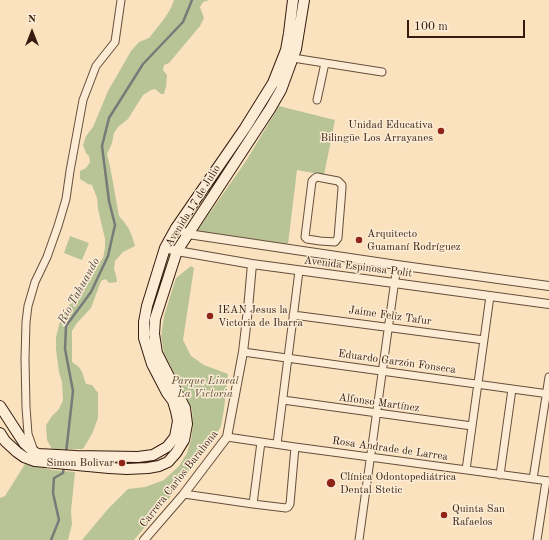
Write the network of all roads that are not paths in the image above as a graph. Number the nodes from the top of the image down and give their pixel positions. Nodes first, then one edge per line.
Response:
1 (121, 0) edge
2 (293, 0) edge
3 (304, 0) edge
4 (293, 58) junction
5 (325, 63) junction
6 (382, 72) dead end
7 (317, 100) dead end
8 (176, 228) junction
9 (188, 234) junction
10 (320, 241) junction
11 (165, 248) junction
12 (177, 251) junction
13 (320, 253) junction
14 (252, 264) junction
15 (396, 265) junction
16 (299, 270) junction
17 (394, 282) junction
18 (549, 286) edge
19 (490, 296) junction
20 (549, 304) edge
21 (293, 315) junction
22 (388, 327) junction
23 (484, 340) junction
24 (243, 352) junction
25 (288, 358) junction
26 (383, 371) junction
27 (549, 377) edge
28 (478, 384) junction
29 (512, 389) junction
30 (548, 394) edge
31 (283, 400) junction
32 (0, 406) edge
33 (377, 414) junction
34 (472, 426) junction
35 (0, 433) edge
36 (227, 436) junction
37 (26, 438) junction
38 (261, 442) junction
39 (277, 444) junction
40 (296, 447) junction
41 (36, 455) junction
42 (371, 457) junction
43 (77, 461) junction
44 (466, 470) junction
45 (500, 475) junction
46 (533, 479) junction
47 (548, 481) edge
48 (184, 494) junction
49 (253, 504) junction
50 (144, 540) edge
51 (360, 540) edge
52 (537, 540) edge

1 - 37 street
2 - 8 main road, Avenida 17 de Julio
3 - 4 main road, Avenida 17 de Julio
4 - 5 street
4 - 9 main road, Avenida 17 de Julio
5 - 6 street
5 - 7 street
8 - 9 street, Avenida Espinosa Polit
8 - 11 main road, Avenida 17 de Julio
9 - 12 main road, Avenida 17 de Julio
9 - 13 street, Avenida Espinosa Polit
10 - 10 street
10 - 13 street
11 - 12 street, Avenida Espinosa Polit
11 - 43 main road, Avenida 17 de Julio
12 - 14 street, Avenida Espinosa Polit
12 - 43 main road, Avenida 17 de Julio
13 - 15 street, Avenida Espinosa Polit
14 - 16 street, Avenida Espinosa Polit
14 - 24 street, Carrera Carlos Barahona
15 - 17 street
15 - 18 street, Avenida Espinosa Polit
16 - 17 street, Avenida Espinosa Polit
16 - 21 street
17 - 19 street, Avenida Espinosa Polit
17 - 22 street
19 - 20 street, Avenida Espinosa Polit
19 - 23 street
21 - 22 street, Jaime Feliz Tafur
21 - 25 street
22 - 23 street, Jaime Feliz Tafur
22 - 26 street
23 - 28 street
24 - 25 street, Eduardo Garzón Fonseca
24 - 36 street, Carrera Carlos Barahona
25 - 26 street, Eduardo Garzón Fonseca
25 - 31 street
26 - 28 street, Eduardo Garzón Fonseca
26 - 33 street
27 - 30 street
28 - 29 street, Eduardo Garzón Fonseca
28 - 34 street
29 - 30 street, Eduardo Garzón Fonseca
29 - 45 street
30 - 46 street
31 - 33 street, Alfonso Martínez
31 - 39 street
32 - 37 main road
33 - 34 street, Alfonso Martínez
33 - 42 street
34 - 44 street
35 - 41 main road, Avenida 17 de Julio
36 - 38 street, Rosa Andrade de Larrea
36 - 48 street, Carrera Carlos Barahona
37 - 41 main road
38 - 39 street, Rosa Andrade de Larrea
38 - 49 street
39 - 40 street, Rosa Andrade de Larrea
40 - 42 street, Rosa Andrade de Larrea
40 - 49 street
41 - 43 main road, Avenida 17 de Julio
42 - 44 street, Rosa Andrade de Larrea
42 - 51 street
44 - 45 street, Rosa Andrade de Larrea
45 - 46 street, Rosa Andrade de Larrea
46 - 47 street, Rosa Andrade de Larrea
47 - 52 street
48 - 49 street
48 - 50 street, Carrera Carlos Barahona

